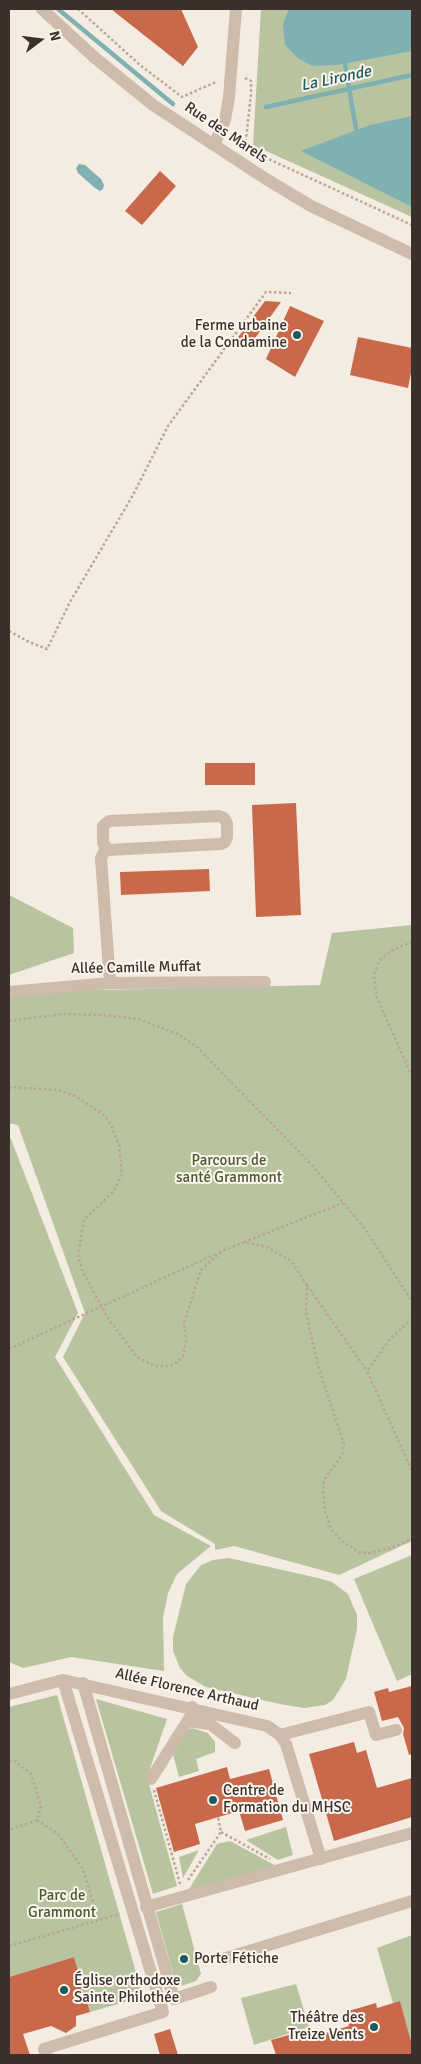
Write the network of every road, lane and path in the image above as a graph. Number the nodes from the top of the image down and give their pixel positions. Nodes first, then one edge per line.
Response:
1 (42, 9) edge
2 (78, 9) edge
3 (236, 9) edge
4 (231, 75) junction
5 (214, 145) junction
6 (412, 225) edge
7 (412, 254) edge
8 (291, 293) dead end
9 (9, 631) edge
10 (108, 850) junction
11 (412, 942) edge
12 (265, 982) dead end
13 (110, 983) junction
14 (9, 992) edge
15 (9, 1020) edge
16 (412, 1076) edge
17 (9, 1087) edge
18 (343, 1203) junction
19 (242, 1244) junction
20 (222, 1251) junction
21 (307, 1285) junction
22 (412, 1301) edge
23 (101, 1307) junction
24 (412, 1319) edge
25 (9, 1349) edge
26 (367, 1371) junction
27 (412, 1471) edge
28 (412, 1538) edge
29 (63, 1680) junction
30 (83, 1683) junction
31 (9, 1694) edge
32 (192, 1707) junction
33 (188, 1721) junction
34 (396, 1730) dead end
35 (280, 1735) junction
36 (235, 1743) dead end
37 (9, 1761) edge
38 (151, 1779) joint
39 (218, 1817) dead end
40 (37, 1820) junction
41 (9, 1830) edge
42 (221, 1832) junction
43 (412, 1832) edge
44 (321, 1859) junction
45 (289, 1869) junction
46 (412, 1901) edge
47 (146, 1907) junction
48 (131, 1911) junction
49 (98, 1919) junction
50 (9, 1946) edge
51 (223, 1959) dead end
52 (211, 1987) dead end
53 (174, 1999) junction
54 (163, 2012) junction
55 (46, 2055) edge

1 - 5 street, Rue des Marels
2 - 4 path
3 - 4 street
4 - 5 street
4 - 6 path
5 - 7 street, Rue des Marels
8 - 9 path
10 - 10 street
10 - 13 street
11 - 16 path
12 - 13 street, Allée Camille Muffat
13 - 14 street, Allée Camille Muffat
15 - 18 path
17 - 23 path
18 - 19 path
18 - 22 path
19 - 20 path
19 - 21 path
20 - 23 path
20 - 23 path
21 - 26 path
21 - 28 path
23 - 25 path
24 - 26 path
26 - 27 path
29 - 30 street, Allée Florence Arthaud
29 - 31 street, Allée Florence Arthaud
29 - 48 street
30 - 32 street, Allée Florence Arthaud
30 - 47 street
32 - 33 street
32 - 35 street, Allée Florence Arthaud
33 - 36 street
33 - 38 street
34 - 35 street
35 - 44 street
37 - 40 path
38 - 42 path
39 - 42 path
40 - 41 path
40 - 49 path
42 - 45 path
43 - 44 street
44 - 45 street
45 - 47 street
46 - 51 street
47 - 53 street
48 - 49 path
48 - 54 street
49 - 50 path
52 - 53 street
53 - 54 street
54 - 55 street

